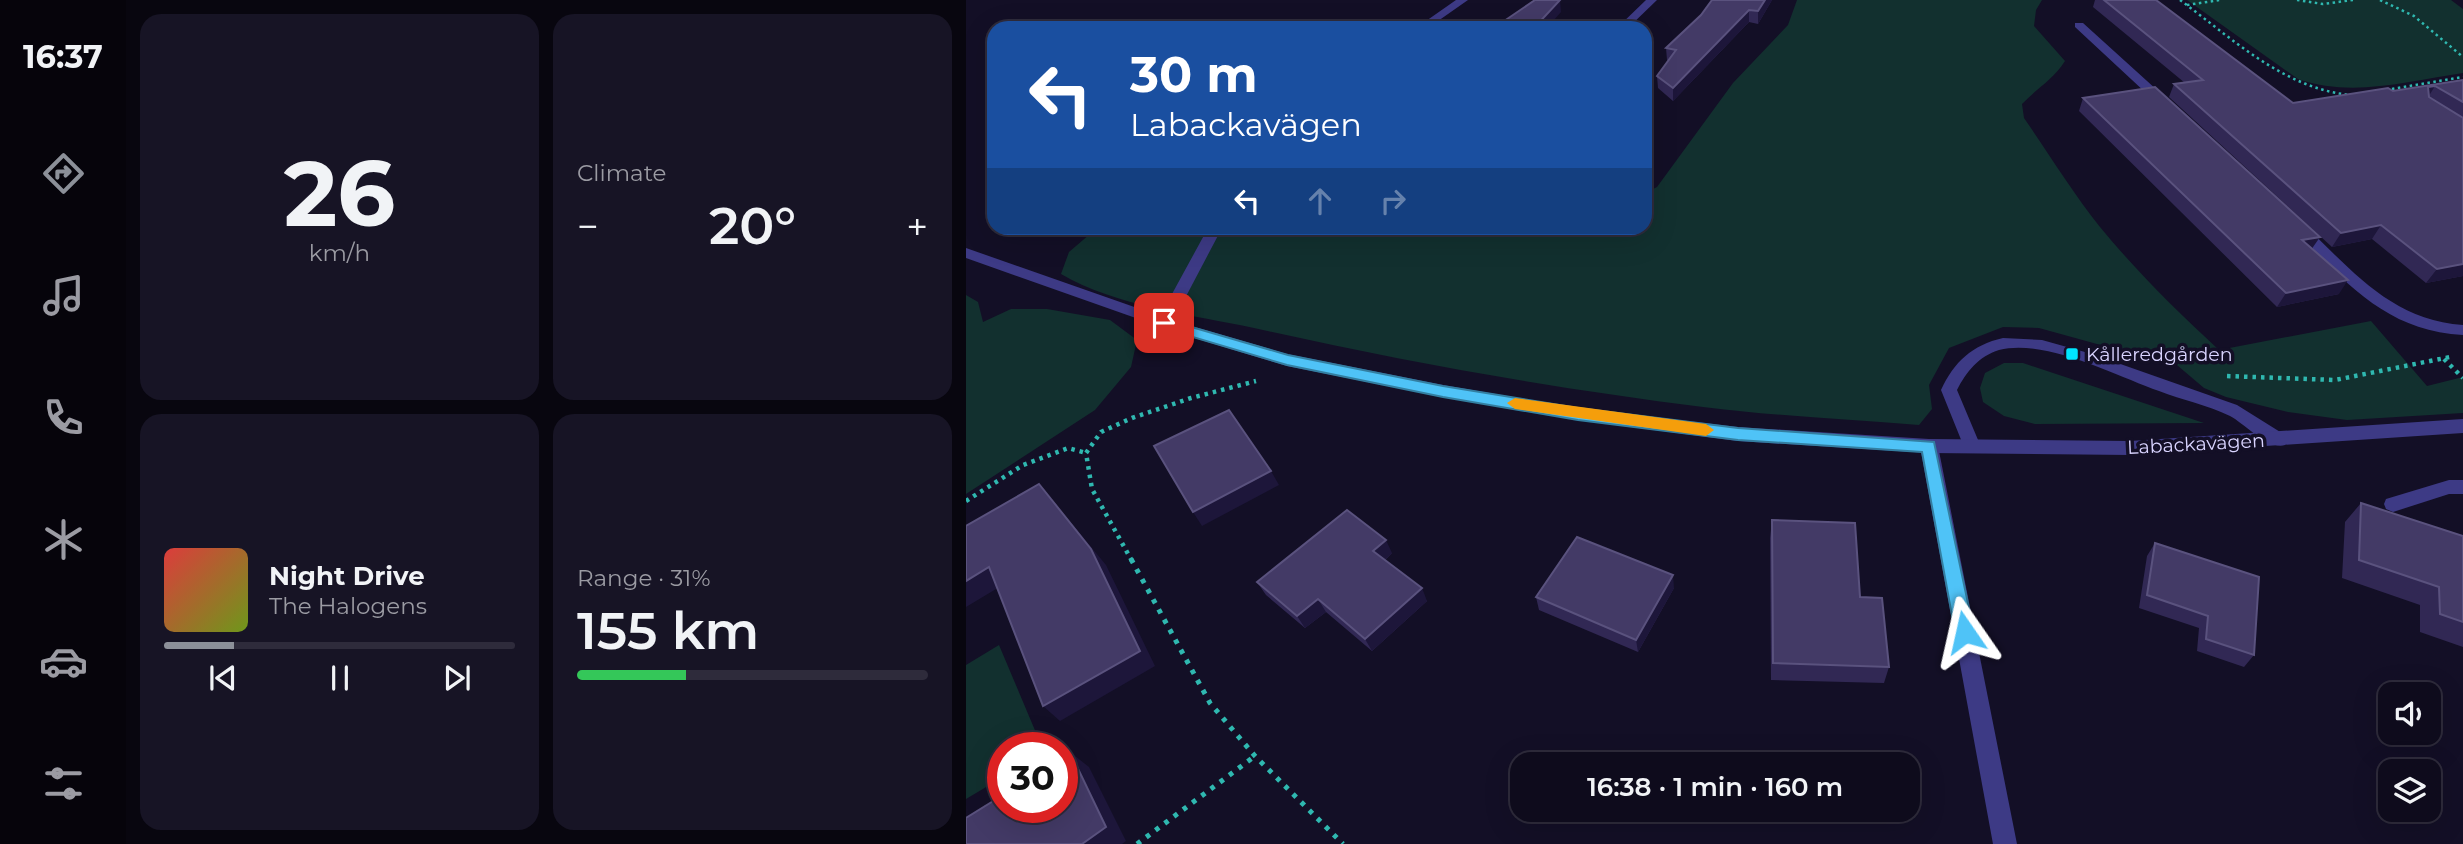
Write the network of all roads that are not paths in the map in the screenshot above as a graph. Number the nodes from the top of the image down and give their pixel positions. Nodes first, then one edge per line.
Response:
1 (1463, 0) edge
2 (1652, 0) edge
3 (1431, 21) edge
4 (1630, 21) edge
5 (2079, 25) dead end
6 (2170, 109) edge
7 (2292, 222) edge
8 (1211, 235) edge
9 (966, 253) edge
10 (1164, 323) junction
11 (2463, 330) edge
12 (2463, 426) edge
13 (2279, 440) junction
14 (1929, 446) junction
15 (1972, 447) junction
16 (2463, 487) edge
17 (2393, 504) dead end
18 (2006, 844) edge

1 - 3 street
2 - 4 street
5 - 6 street
7 - 11 street
8 - 10 street
9 - 10 street, Labackavägen
10 - 14 street, Labackavägen
12 - 13 street, Labackavägen
13 - 15 street, Labackavägen
13 - 15 street
14 - 15 street, Labackavägen
14 - 18 street
16 - 17 street

